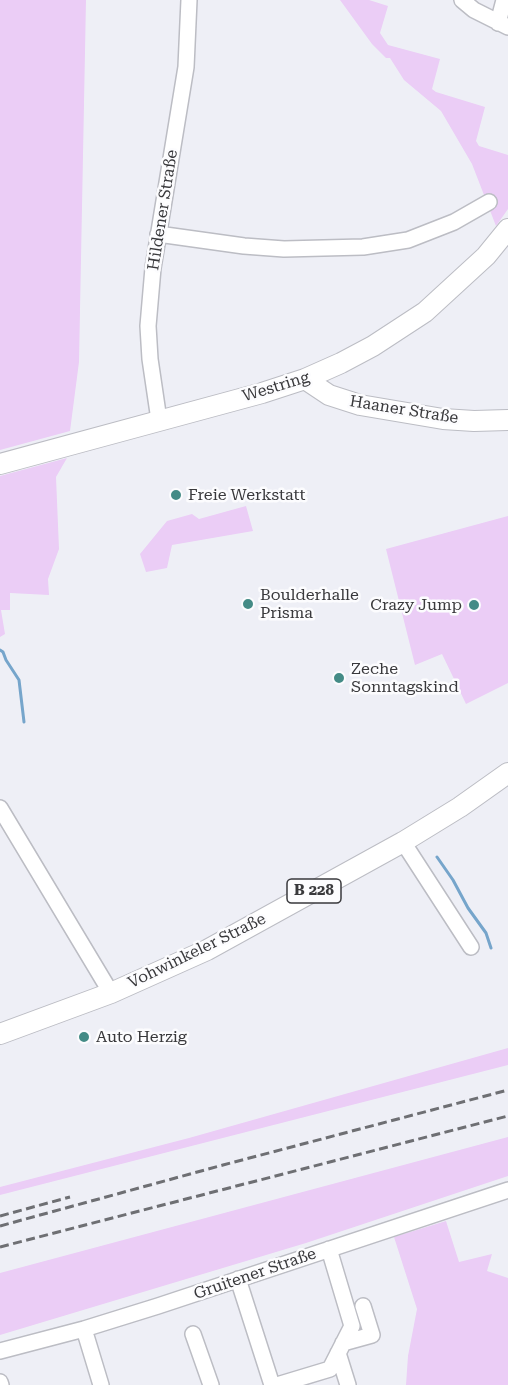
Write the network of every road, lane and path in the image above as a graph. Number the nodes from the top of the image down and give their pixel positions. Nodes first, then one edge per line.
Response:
1 (189, 0) edge
2 (462, 0) edge
3 (504, 0) edge
4 (503, 25) edge
5 (489, 202) dead end
6 (508, 229) edge
7 (159, 234) junction
8 (305, 380) junction
9 (159, 420) junction
10 (508, 420) edge
11 (0, 464) edge
12 (508, 773) edge
13 (0, 808) edge
14 (403, 842) junction
15 (471, 947) dead end
16 (111, 993) junction
17 (0, 1034) edge
18 (508, 1190) edge
19 (329, 1249) junction
20 (238, 1279) junction
21 (363, 1306) dead end
22 (84, 1329) junction
23 (193, 1334) dead end
24 (341, 1348) junction
25 (0, 1351) edge
26 (318, 1379) edge
27 (101, 1385) edge
28 (211, 1385) edge
29 (272, 1385) edge
30 (277, 1385) edge
31 (348, 1385) edge

1 - 7 street, Hildener Straße
2 - 4 street
3 - 4 street
5 - 7 street
6 - 8 main road, Westring
7 - 9 street, Hildener Straße
8 - 9 main road, Westring
8 - 10 main road, Haaner Straße
9 - 11 main road, Westring
12 - 14 main road, Vohwinkeler Straße / B 228
13 - 16 street
14 - 15 street
14 - 16 main road, Vohwinkeler Straße / B 228
16 - 17 main road, Vohwinkeler Straße / B 228
18 - 19 street, Gruitener Straße
19 - 20 street, Gruitener Straße
19 - 24 street
20 - 22 street, Gruitener Straße
20 - 29 street
21 - 24 street
22 - 25 street, Gruitener Straße
22 - 27 street
23 - 28 street
24 - 26 street
24 - 31 street
26 - 30 street

